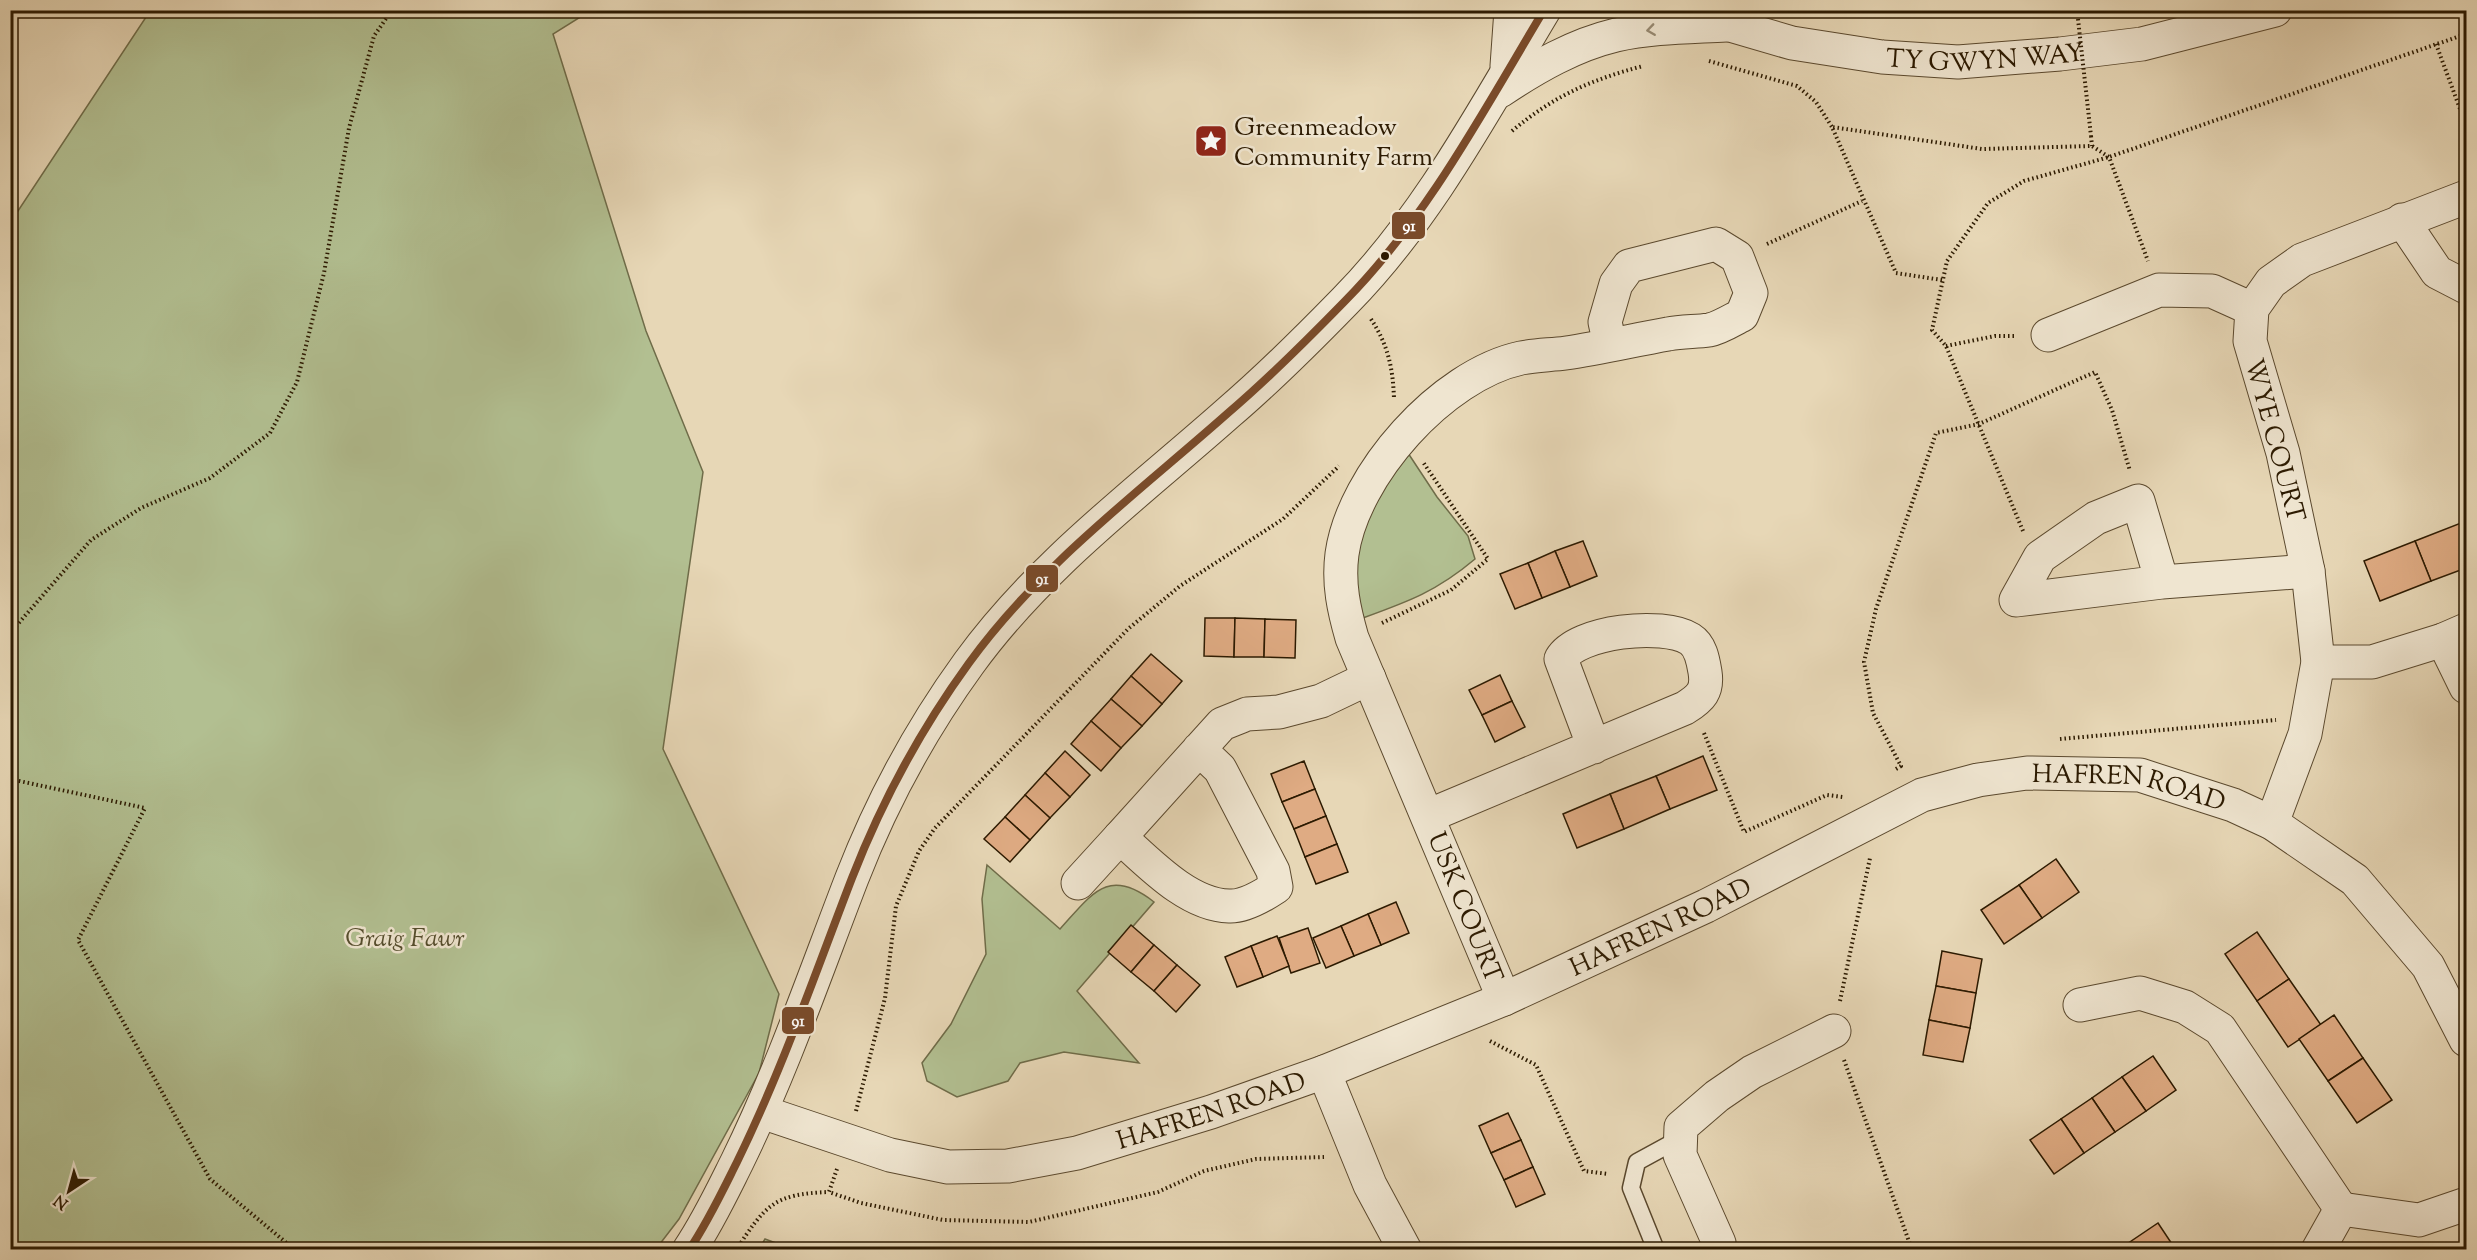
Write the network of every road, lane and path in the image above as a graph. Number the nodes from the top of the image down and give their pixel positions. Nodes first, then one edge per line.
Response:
1 (392, 10) edge
2 (1511, 10) edge
3 (1544, 10) edge
4 (1696, 10) edge
5 (2077, 10) edge
6 (2276, 10) edge
7 (1730, 25) junction
8 (2466, 34) edge
9 (2436, 44) junction
10 (1705, 60) dead end
11 (1650, 64) dead end
12 (1500, 84) junction
13 (2466, 125) edge
14 (1832, 127) junction
15 (1506, 136) dead end
16 (2092, 146) junction
17 (2109, 157) junction
18 (2466, 197) edge
19 (1862, 201) junction
20 (2402, 220) junction
21 (1737, 257) junction
22 (1942, 280) junction
23 (2466, 287) edge
24 (2159, 290) junction
25 (2252, 309) junction
26 (1370, 317) dead end
27 (2048, 335) joint
28 (1610, 345) junction
29 (1946, 346) junction
30 (1394, 400) dead end
31 (1979, 424) junction
32 (2138, 501) junction
33 (2040, 557) junction
34 (2308, 571) junction
35 (2162, 582) junction
36 (10, 633) edge
37 (2455, 635) edge
38 (2318, 662) junction
39 (1369, 678) junction
40 (2466, 687) edge
41 (1693, 703) junction
42 (2306, 728) junction
43 (2050, 739) dead end
44 (1594, 747) junction
45 (1199, 749) junction
46 (1912, 764) dead end
47 (1901, 766) junction
48 (1892, 772) dead end
49 (10, 779) edge
50 (1428, 816) junction
51 (1867, 821) junction
52 (2272, 823) junction
53 (1120, 837) junction
54 (1078, 883) dead end
55 (1504, 999) junction
56 (2080, 1005) dead end
57 (1834, 1031) junction
58 (2466, 1040) edge
59 (1324, 1072) junction
60 (762, 1112) junction
61 (1681, 1138) junction
62 (829, 1192) dead end
63 (2466, 1203) edge
64 (2341, 1209) junction
65 (295, 1250) edge
66 (689, 1250) edge
67 (736, 1250) edge
68 (1405, 1250) edge
69 (1656, 1250) edge
70 (1716, 1250) edge
71 (1912, 1250) edge
72 (2318, 1250) edge

1 - 36 path
2 - 12 street
3 - 12 street
4 - 7 street, TY GWYN WAY
5 - 16 path, bridge
6 - 7 street, TY GWYN WAY
7 -> 12 street
8 - 9 path
9 - 13 path
9 - 17 path
10 - 14 path
11 - 15 path
12 - 60 street
14 - 16 path
14 - 19 path
16 - 17 path
17 - 22 path
17 - 24 path
18 - 20 street
19 - 21 path
19 - 22 path
20 - 23 street
20 - 25 street
21 - 28 street, USK COURT
21 - 28 street
22 - 29 path
24 - 25 street
24 - 27 street
25 - 34 street, WYE COURT
26 - 30 path
27 - 29 path
28 - 39 street, USK COURT
29 - 31 path
31 - 32 path
31 - 33 path
31 - 47 path
32 - 33 street
32 - 35 street
33 - 35 street
34 - 35 street
34 - 38 street, WYE COURT
37 - 38 street
37 - 40 street
38 - 42 street, WYE COURT
39 - 45 street
39 - 50 street, USK COURT
41 - 44 street, USK COURT
41 - 44 street
41 - 51 path
42 - 43 path
42 - 52 street, WYE COURT
44 - 50 street, USK COURT
45 - 53 street
45 - 53 street
46 - 47 path
47 - 48 path
49 - 65 path
50 - 55 street, USK COURT
51 - 52 street, HAFREN ROAD
51 - 55 street, HAFREN ROAD
51 - 57 path
52 - 58 street, HAFREN ROAD
53 - 54 street
55 - 59 street, HAFREN ROAD
56 - 64 street
57 - 61 street
57 - 71 path
59 - 60 street, HAFREN ROAD
59 - 68 street
60 - 66 street
61 - 69 lane
61 - 70 street
62 - 67 path
63 - 64 street
64 - 72 street

